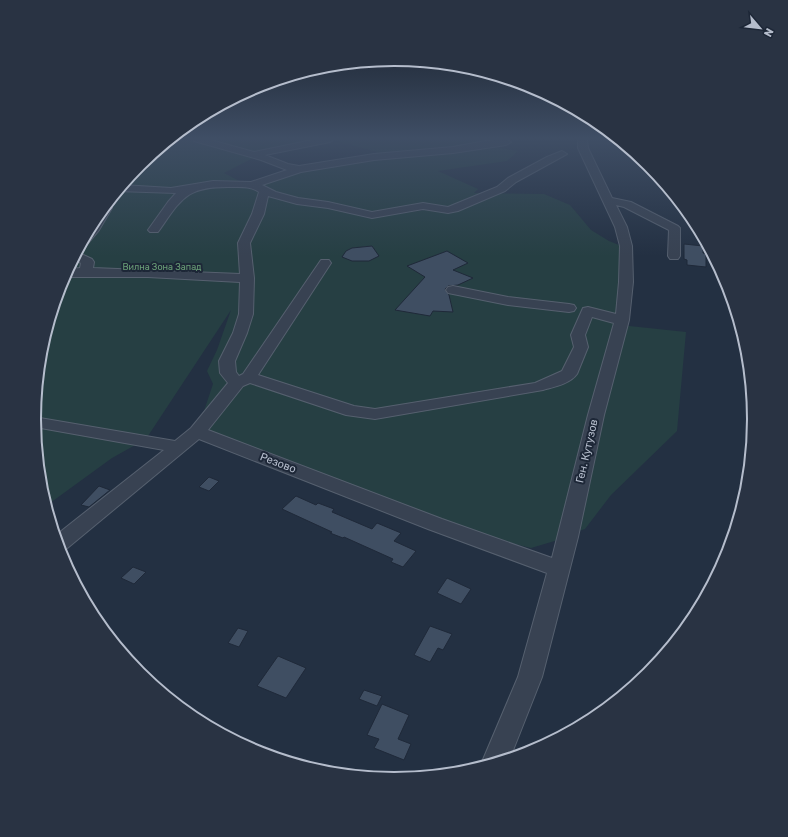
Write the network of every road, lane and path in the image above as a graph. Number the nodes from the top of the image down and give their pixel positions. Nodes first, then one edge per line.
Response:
1 (278, 178) edge
2 (516, 178) edge
3 (597, 178) edge
4 (202, 186) junction
5 (127, 188) edge
6 (258, 188) junction
7 (608, 200) junction
8 (154, 230) dead end
9 (674, 256) dead end
10 (79, 258) edge
11 (324, 263) dead end
12 (86, 272) junction
13 (72, 273) edge
14 (247, 278) junction
15 (453, 290) dead end
16 (569, 308) dead end
17 (622, 320) junction
18 (243, 380) junction
19 (41, 423) edge
20 (197, 432) junction
21 (179, 447) junction
22 (63, 541) edge
23 (559, 570) junction
24 (498, 756) edge

1 - 6 street
2 - 6 street
3 - 7 street, Ген. Кутузов
4 - 5 street
4 - 6 street
4 - 8 street
6 - 14 street
7 - 9 street
7 - 17 street, Ген. Кутузов
10 - 12 street
11 - 18 street
12 - 13 street
12 - 14 street
14 - 18 street
15 - 16 street
17 - 18 street
17 - 23 street, Ген. Кутузов
18 - 20 street
19 - 21 street
20 - 21 street
20 - 23 street, Резово
21 - 22 street
23 - 24 street, Ген. Кутузов

